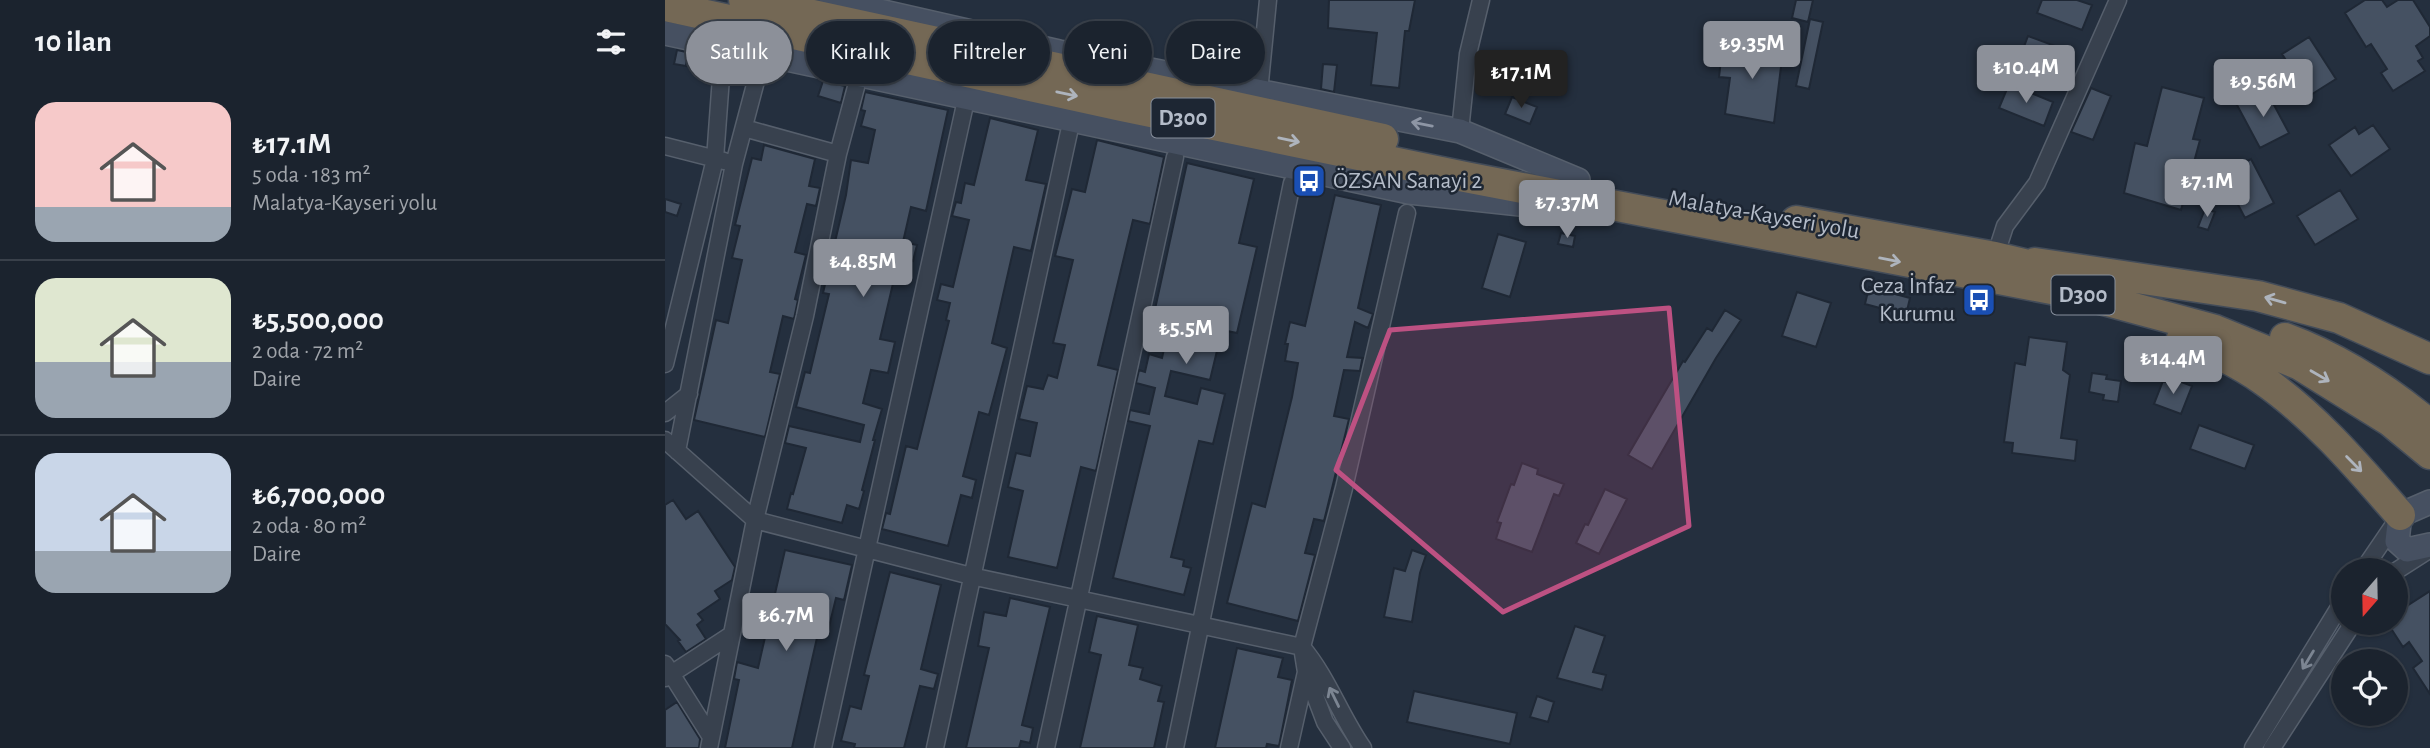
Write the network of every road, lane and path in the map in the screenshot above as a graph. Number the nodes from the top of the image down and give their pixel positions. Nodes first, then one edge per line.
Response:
1 (831, 0) edge
2 (1268, 0) edge
3 (1481, 0) edge
4 (2118, 0) edge
5 (665, 6) edge
6 (727, 21) edge
7 (686, 30) edge
8 (665, 33) edge
9 (792, 33) edge
10 (792, 47) edge
11 (724, 84) edge
12 (755, 84) edge
13 (856, 87) dead end
14 (1259, 92) junction
15 (964, 109) dead end
16 (744, 128) junction
17 (1460, 131) junction
18 (1069, 132) dead end
19 (665, 146) edge
20 (838, 154) junction
21 (1175, 158) dead end
22 (715, 159) junction
23 (734, 164) junction
24 (1578, 180) junction
25 (1292, 183) dead end
26 (1407, 213) dead end
27 (1995, 257) junction
28 (715, 261) junction
29 (688, 271) junction
30 (2093, 297) junction
31 (708, 298) junction
32 (2430, 359) edge
33 (665, 364) edge
34 (689, 394) junction
35 (665, 413) edge
36 (2430, 425) edge
37 (671, 446) edge
38 (2430, 454) edge
39 (2430, 502) edge
40 (2400, 515) junction
41 (755, 520) junction
42 (2430, 547) edge
43 (868, 549) junction
44 (2371, 558) edge
45 (2408, 563) edge
46 (971, 576) junction
47 (1078, 599) junction
48 (2331, 621) edge
49 (1201, 625) junction
50 (731, 635) junction
51 (2345, 635) edge
52 (1302, 647) junction
53 (667, 672) edge
54 (1306, 672) junction
55 (710, 743) edge
56 (823, 748) edge
57 (935, 748) edge
58 (1046, 748) edge
59 (1175, 748) edge
60 (1289, 748) edge
61 (1342, 748) edge
62 (1363, 748) edge
63 (2253, 748) edge
64 (2272, 748) edge

1 - 14 street
2 - 14 street
3 - 17 street
4 - 27 street
5 - 6 highway, D300
7 - 8 street
9 - 24 highway, Malatya-Kayseri yolu / D300
10 -> 30 highway, D300
11 - 22 street
12 - 16 street
13 - 20 street
17 -> 14 street
15 - 43 street
16 - 20 street
16 - 23 street
17 - 24 street
18 - 46 street
19 - 22 street
20 - 41 street
21 - 47 street
22 - 23 street
22 - 29 street
23 - 28 street
24 - 27 highway, Malatya-Kayseri yolu / D300
25 - 49 street
26 - 52 street
32 -> 27 highway
27 - 36 highway, Malatya-Kayseri yolu / D300
28 - 29 street
28 - 31 street
29 - 31 street
29 - 33 street
30 -> 38 highway, D300
30 -> 40 highway
31 - 34 street
34 - 35 street
34 - 37 street
37 - 41 street
39 - 40 street
40 - 42 street
40 - 44 street
41 - 43 street
41 - 50 street
42 - 45 street
43 - 46 street
43 - 56 street
46 - 47 street
46 - 57 street
47 - 49 street
47 - 58 street
48 -> 63 street
49 - 52 street
49 - 59 street
50 - 53 street
50 - 55 street
51 - 64 street
52 - 54 street
62 -> 52 street
53 - 55 street
54 - 60 street
54 - 61 street

